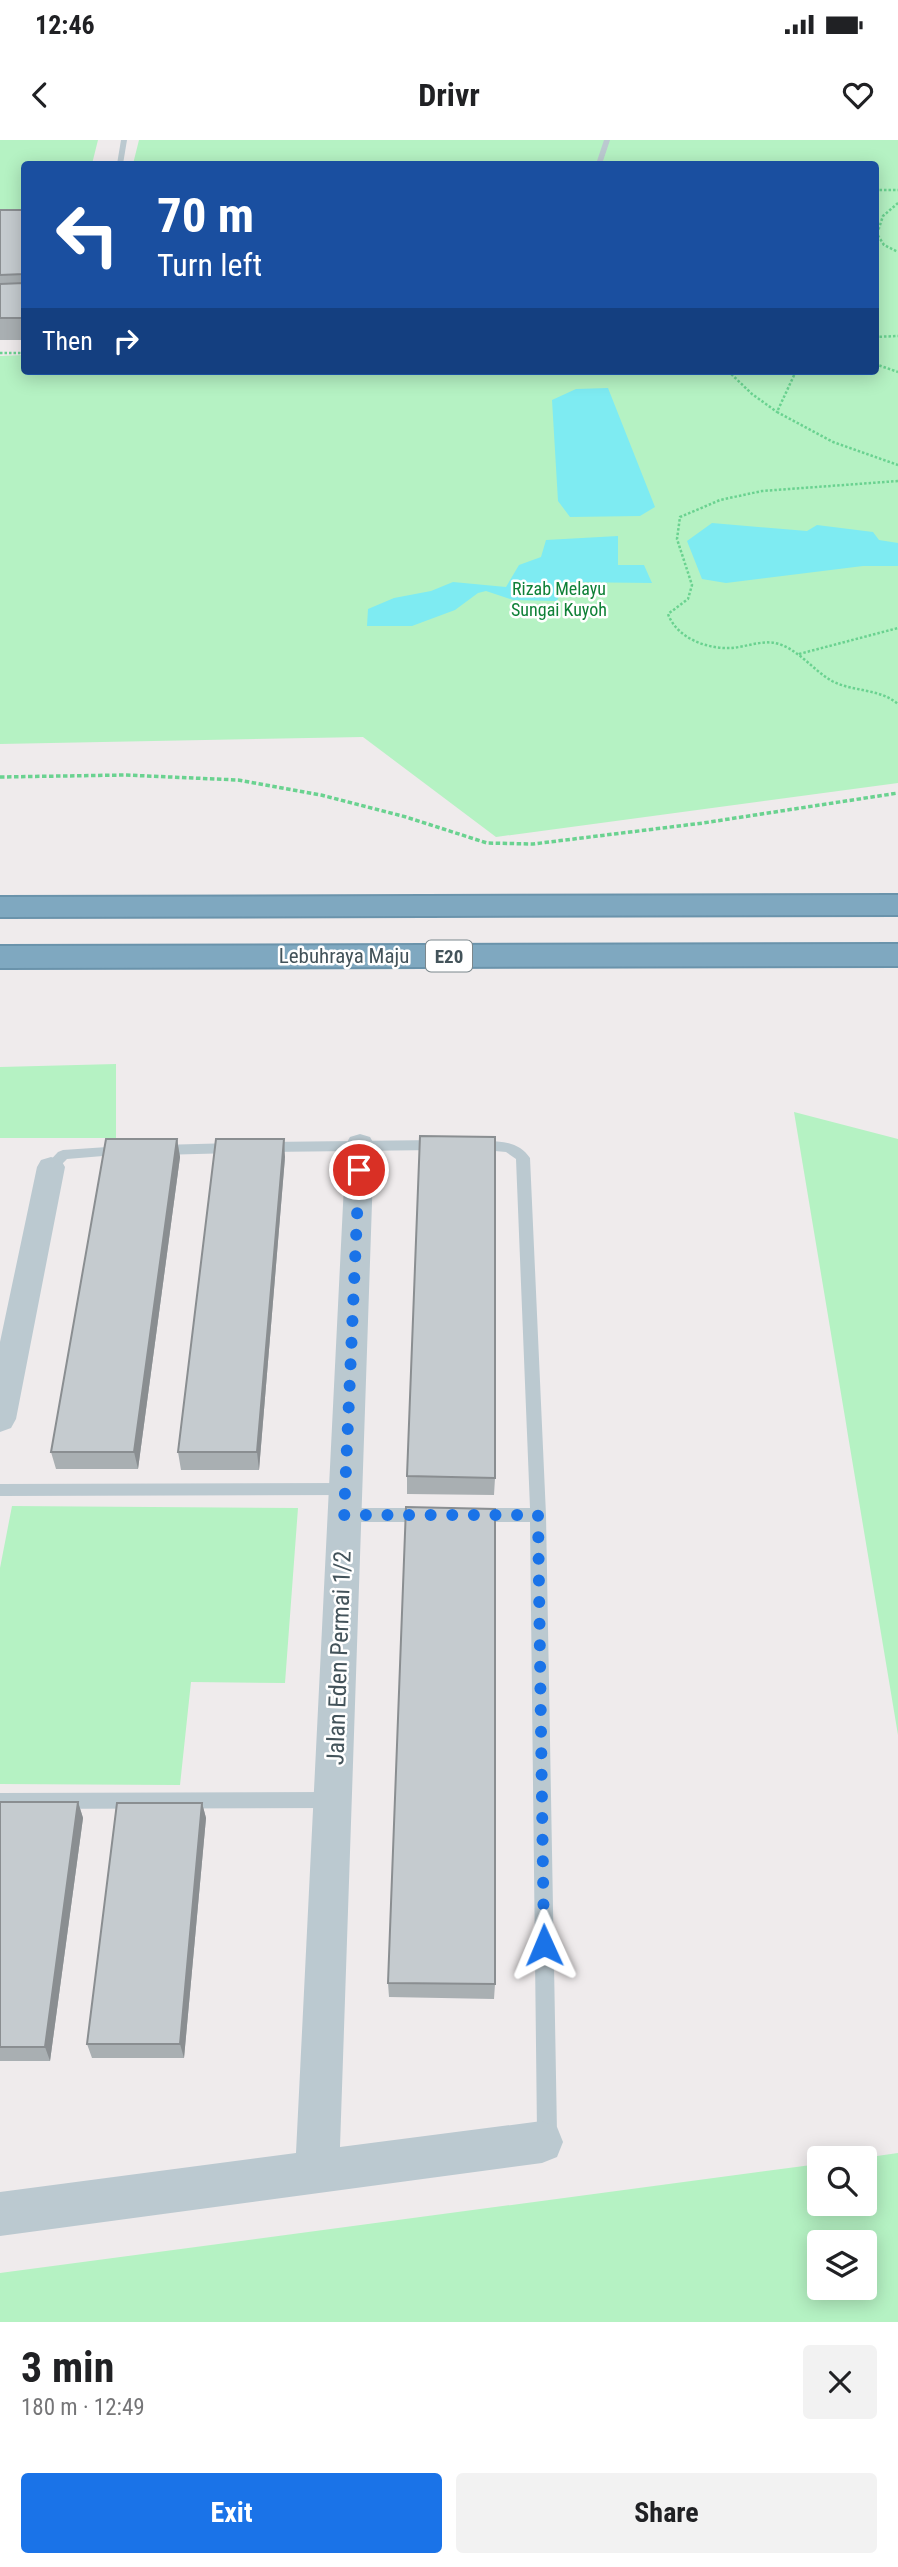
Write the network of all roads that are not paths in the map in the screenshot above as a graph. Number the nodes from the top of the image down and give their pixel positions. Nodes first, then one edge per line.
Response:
1 (124, 140) edge
2 (607, 140) edge
3 (120, 161) edge
4 (600, 161) edge
5 (898, 905) edge
6 (0, 907) edge
7 (898, 955) edge
8 (0, 957) edge
9 (360, 1144) junction
10 (51, 1167) joint
11 (0, 1419) edge
12 (0, 1490) edge
13 (345, 1502) junction
14 (538, 1515) junction
15 (333, 1800) junction
16 (0, 1801) edge
17 (542, 2142) joint
18 (317, 2172) junction
19 (0, 2214) edge

1 - 3 lane
2 - 4 lane
5 - 6 highway
7 - 8 highway, Lebuhraya Maju / E20
9 - 10 lane
9 - 13 street, Jalan Eden Permai 1/2
9 - 14 lane
10 - 11 street
12 - 13 lane
13 - 14 lane
13 - 15 street, Jalan Eden Permai 1/2
14 - 17 lane
15 - 16 lane
15 - 18 street, Jalan Eden Permai 1/2
17 - 18 street
18 - 19 street

